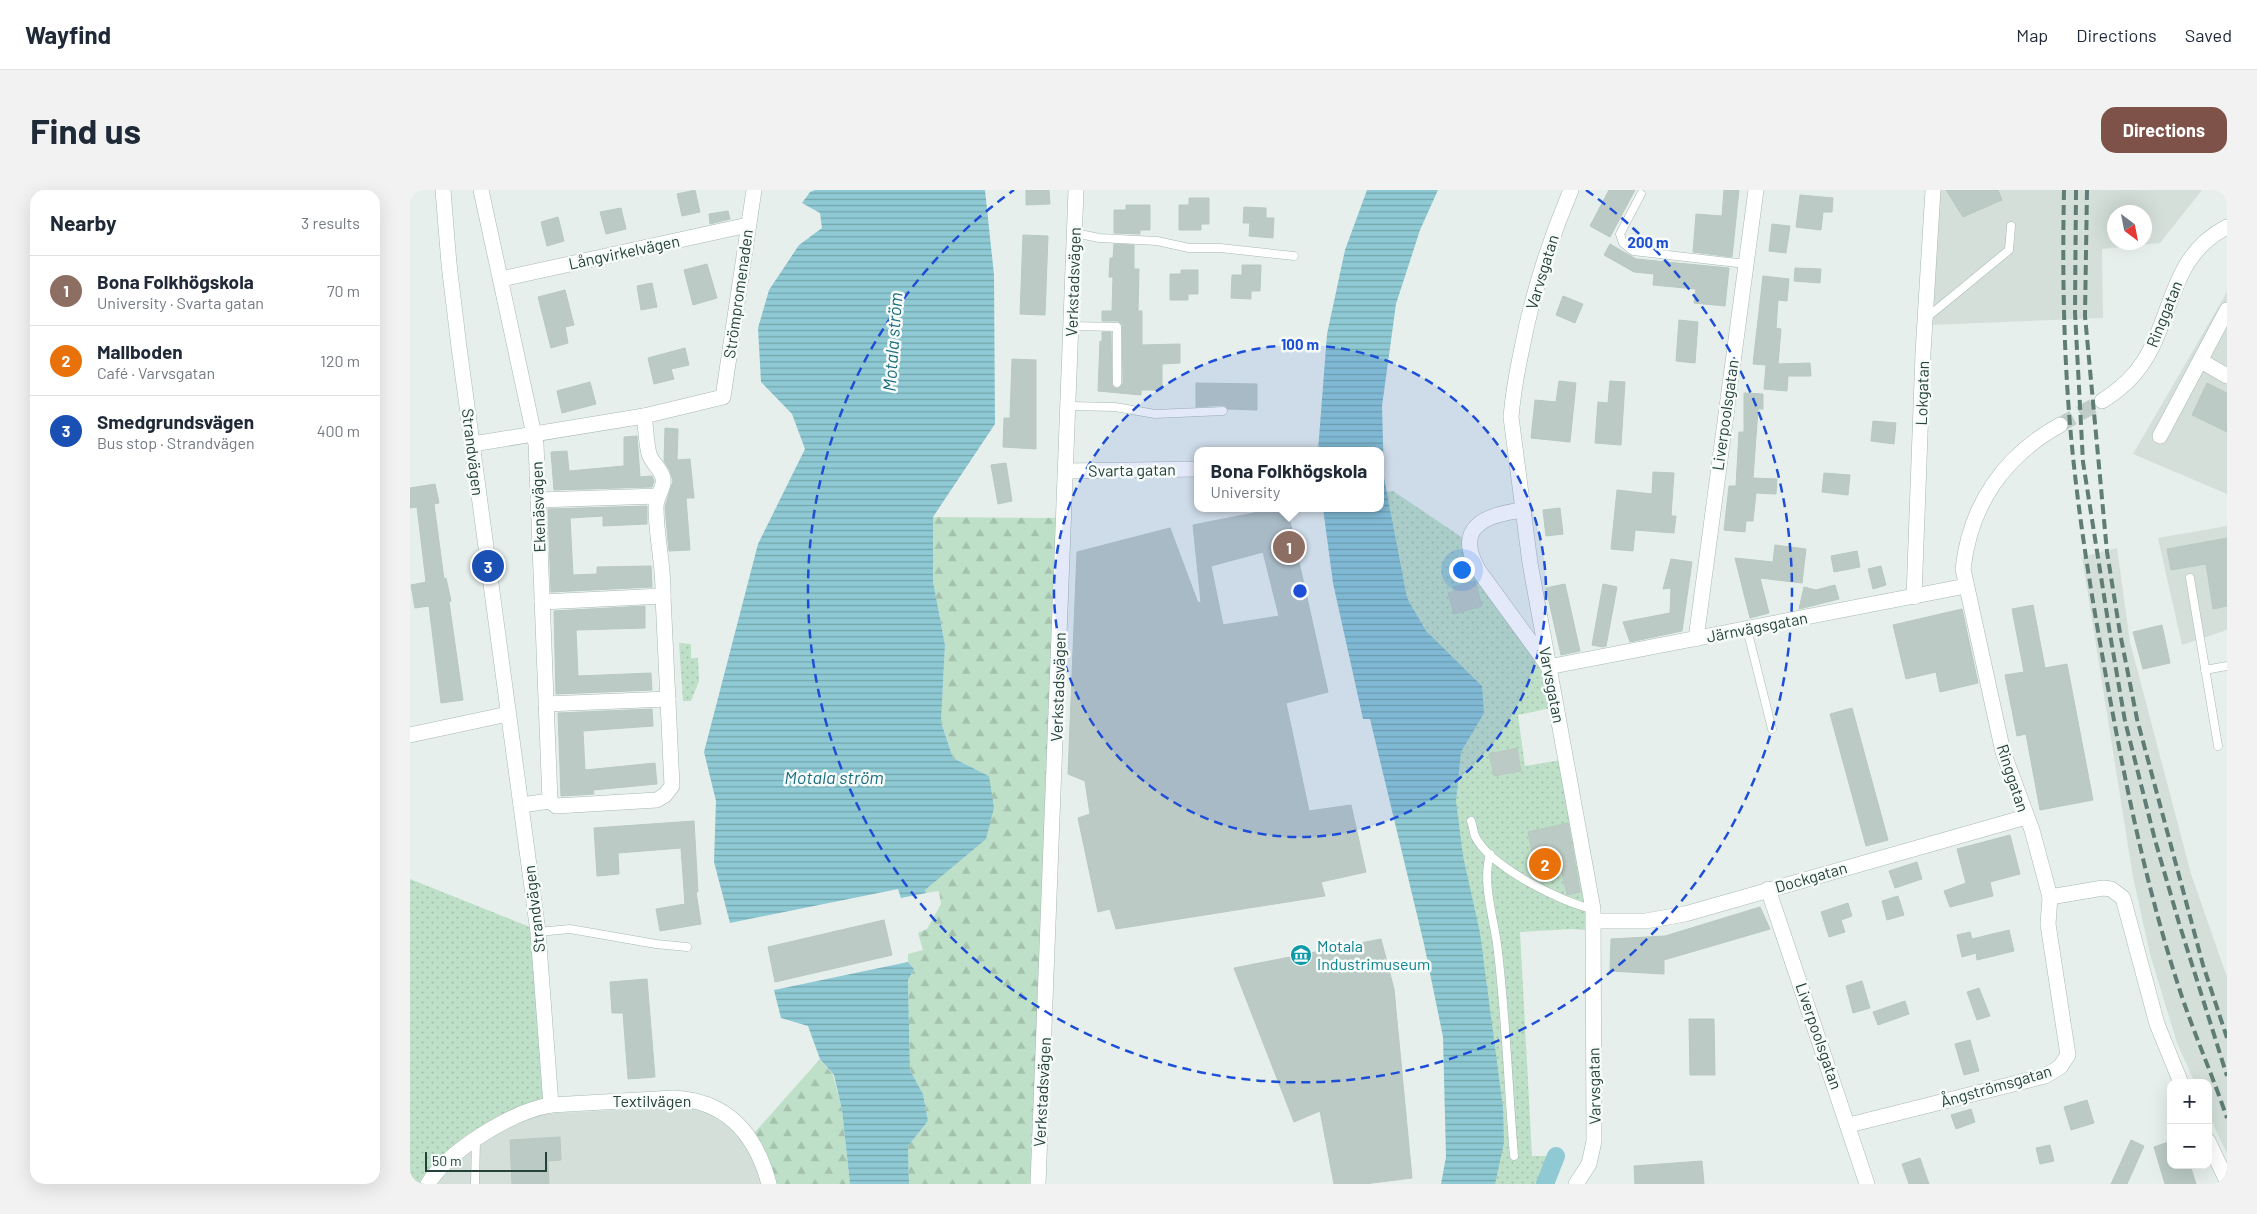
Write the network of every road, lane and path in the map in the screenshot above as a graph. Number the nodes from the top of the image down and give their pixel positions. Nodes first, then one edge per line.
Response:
1 (443, 190) edge
2 (480, 190) edge
3 (754, 190) edge
4 (1076, 190) edge
5 (1571, 190) edge
6 (1756, 190) edge
7 (1933, 190) edge
8 (1641, 194) dead end
9 (748, 225) junction
10 (2011, 226) dead end
11 (2227, 227) edge
12 (1075, 233) junction
13 (1294, 256) dead end
14 (1746, 264) junction
15 (500, 279) junction
16 (2227, 310) edge
17 (1926, 319) junction
18 (1072, 326) junction
19 (2201, 361) junction
20 (2227, 376) edge
21 (1117, 383) dead end
22 (2102, 401) tunnel mouth
23 (1068, 406) junction
24 (1223, 411) dead end
25 (644, 416) junction
26 (2060, 425) tunnel mouth
27 (534, 435) junction
28 (2160, 436) dead end
29 (473, 444) junction
30 (1194, 468) edge
31 (1066, 471) junction
32 (658, 496) junction
33 (538, 500) junction
34 (1522, 510) junction
35 (2190, 578) dead end
36 (1966, 586) junction
37 (663, 596) junction
38 (1914, 597) junction
39 (542, 602) junction
40 (1747, 629) junction
41 (1696, 639) junction
42 (1548, 667) junction
43 (2226, 667) edge
44 (2205, 670) junction
45 (668, 699) junction
46 (546, 704) junction
47 (508, 714) junction
48 (1772, 729) dead end
49 (410, 735) edge
50 (2218, 746) dead end
51 (550, 801) junction
52 (521, 805) junction
53 (2026, 817) junction
54 (1471, 821) dead end
55 (1490, 854) junction
56 (1768, 889) junction
57 (2050, 897) junction
58 (1594, 915) junction
59 (538, 932) junction
60 (687, 947) dead end
61 (2179, 1079) edge
62 (551, 1105) junction
63 (1849, 1125) junction
64 (476, 1139) junction
65 (2212, 1149) edge
66 (1514, 1156) dead end
67 (2227, 1181) edge
68 (428, 1184) edge
69 (476, 1184) edge
70 (769, 1184) edge
71 (1038, 1184) edge
72 (1576, 1184) edge
73 (1867, 1184) edge

1 - 29 street, Strandvägen
2 - 15 street, Ekenäsvägen
3 - 9 street, Strömpromenaden
4 - 12 street, Verkstadsvägen
5 - 34 street, Varvsgatan
6 - 14 street, Liverpoolsgatan
7 - 17 street, Lokgatan
8 - 14 lane
9 - 15 street, Långvirkelvägen
9 - 25 street, Strömpromenaden
10 - 17 lane
11 - 22 street, Ringgatan
12 - 13 lane
12 - 18 street, Verkstadsvägen
14 - 41 street, Liverpoolsgatan
15 - 27 street, Ekenäsvägen
16 - 19 street
17 - 38 street, Lokgatan
18 - 21 lane
18 - 23 street, Verkstadsvägen
19 - 20 street
19 - 28 street
23 - 24 lane
23 - 31 street, Verkstadsvägen
25 - 27 street
25 - 32 street
26 - 36 street, Ringgatan
27 - 29 street
27 - 33 street, Ekenäsvägen
29 - 47 street, Strandvägen
30 - 31 street, Svarta gatan
31 - 71 street, Verkstadsvägen
32 - 33 street
32 - 37 street
33 - 39 street, Ekenäsvägen
34 - 42 street, Varvsgatan
34 - 42 street
35 - 44 lane
36 - 38 street, Järnvägsgatan
36 - 53 street, Ringgatan
37 - 39 street
37 - 45 street
38 - 40 street, Järnvägsgatan
39 - 46 street, Ekenäsvägen
40 - 41 street, Järnvägsgatan
40 - 48 lane
41 - 42 street, Järnvägsgatan
42 - 58 street, Varvsgatan
43 - 44 lane
44 - 50 lane
45 - 46 street
45 - 51 street
46 - 51 street, Ekenäsvägen
47 - 49 street
47 - 52 street, Strandvägen
51 - 52 street
52 - 59 street, Strandvägen
53 - 56 street, Dockgatan
53 - 57 street, Ringgatan
54 - 55 lane
55 - 58 lane
55 - 66 lane
56 - 58 street, Dockgatan
56 - 63 street, Liverpoolsgatan
57 - 61 street
57 - 63 street, Ångströmsgatan
58 - 72 street, Varvsgatan
59 - 60 lane
59 - 62 street, Strandvägen
62 - 64 street, Textilvägen
62 - 70 street, Textilvägen
63 - 73 street, Liverpoolsgatan
64 - 68 street, Textilvägen
64 - 69 lane
65 - 67 street

